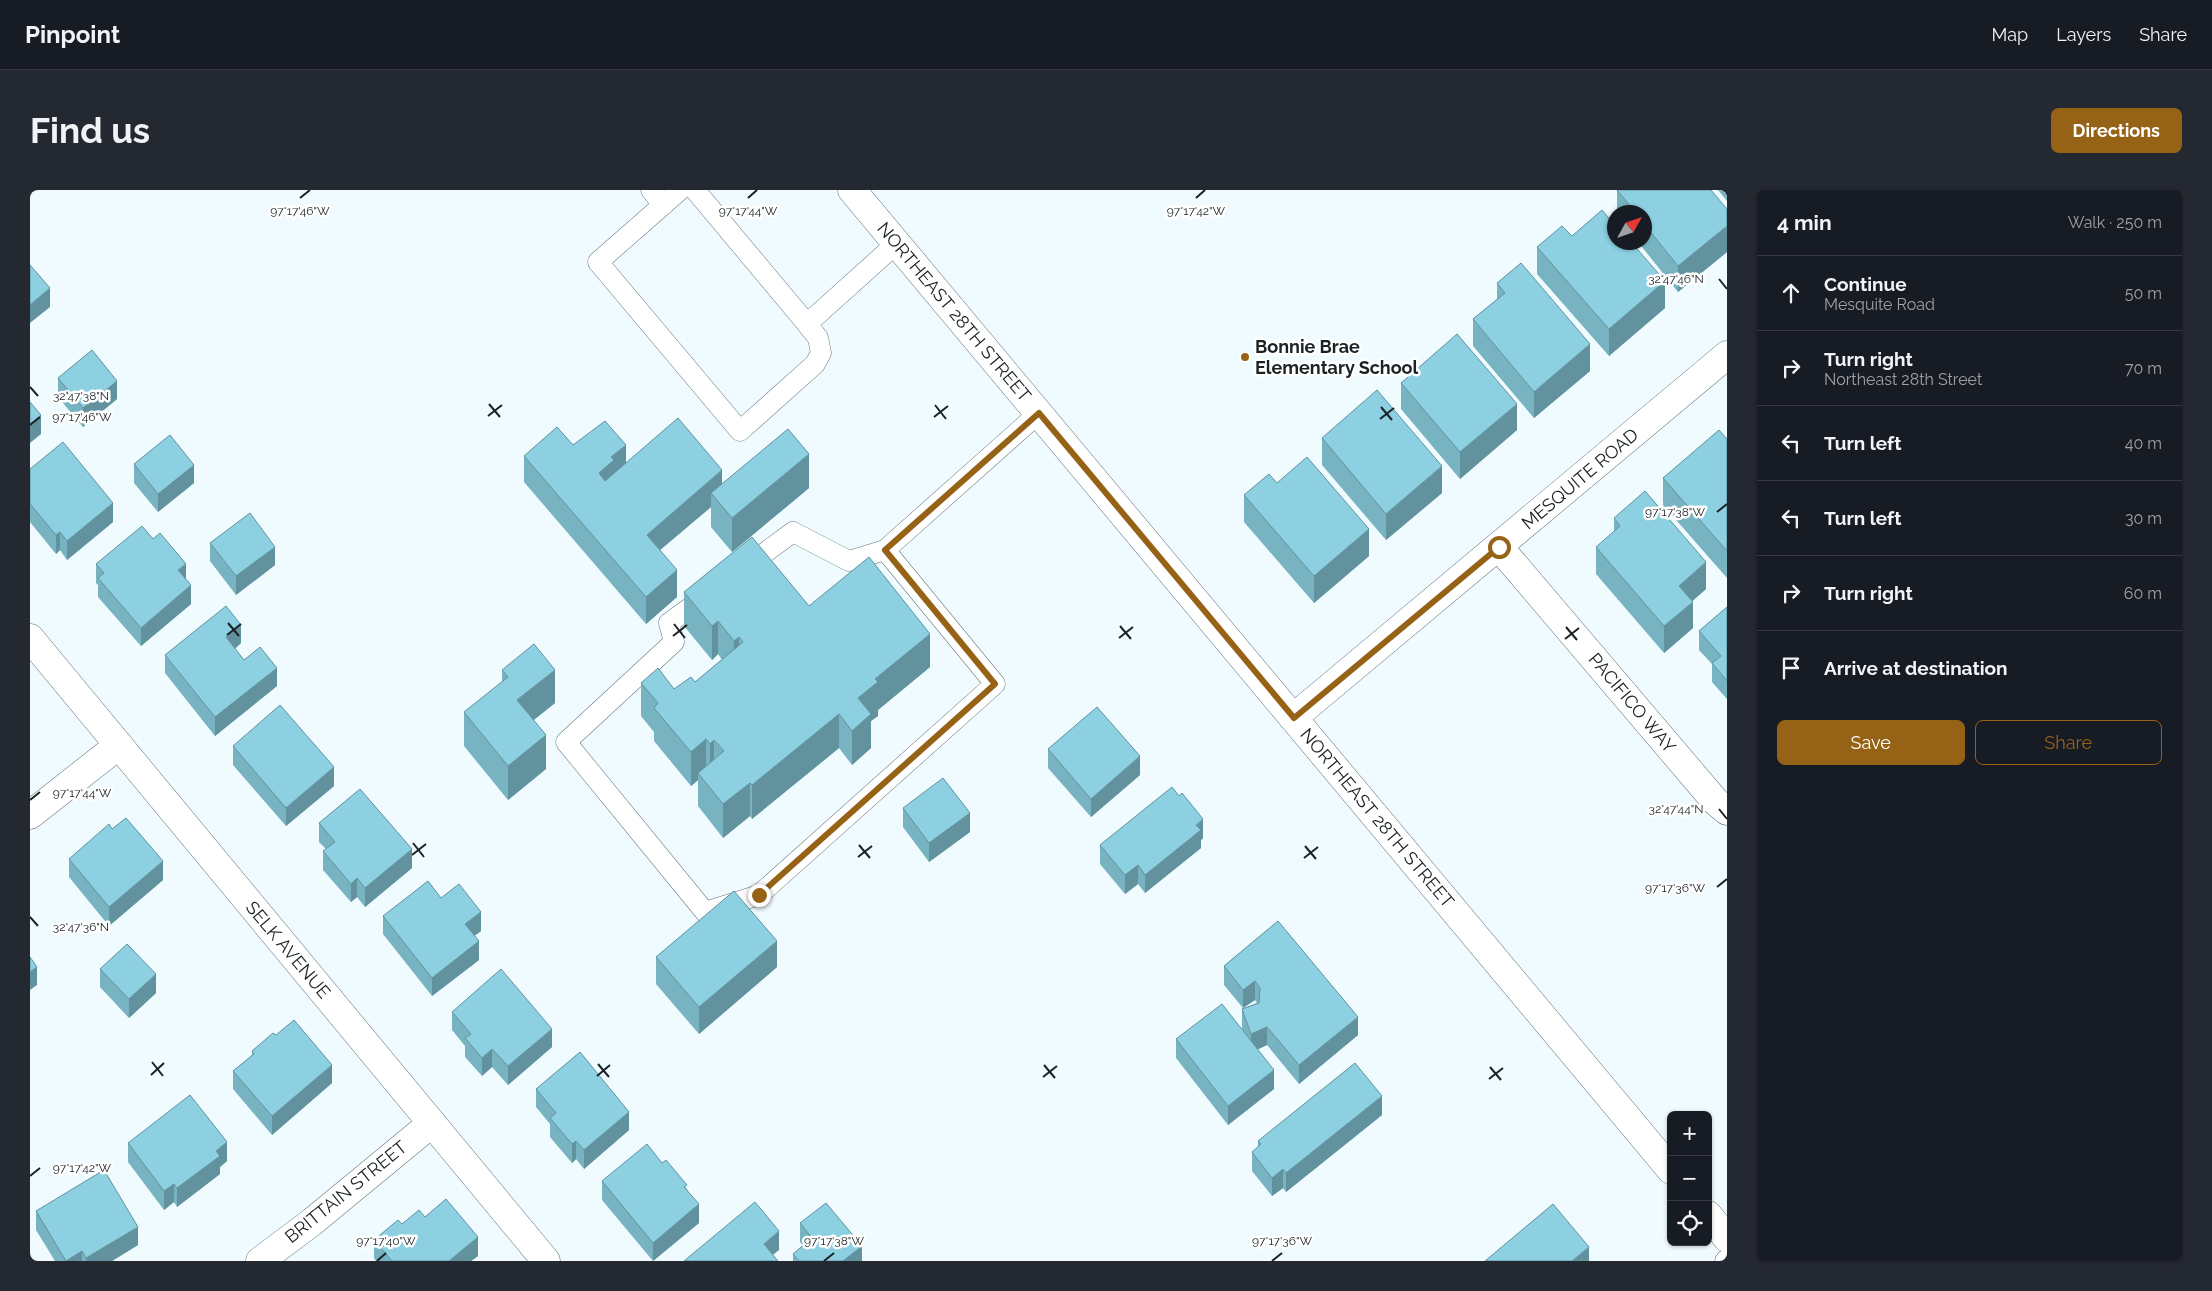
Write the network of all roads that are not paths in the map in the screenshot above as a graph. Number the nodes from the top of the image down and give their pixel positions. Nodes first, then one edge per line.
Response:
1 (680, 190) edge
2 (695, 190) edge
3 (852, 190) edge
4 (657, 197) edge
5 (897, 244) junction
6 (807, 324) junction
7 (1727, 355) edge
8 (1039, 413) junction
9 (1499, 547) junction
10 (885, 550) junction
11 (30, 638) edge
12 (1294, 718) junction
13 (119, 745) junction
14 (1727, 811) edge
15 (30, 815) edge
16 (432, 1123) junction
17 (1667, 1165) edge
18 (1712, 1220) edge
19 (1727, 1238) edge
20 (260, 1261) edge
21 (546, 1261) edge

1 - 4 lane
2 - 6 lane
3 - 5 street, NORTHEAST 28TH STREET
4 - 6 lane
5 - 6 lane
5 - 8 street, NORTHEAST 28TH STREET
7 - 9 street, MESQUITE ROAD
8 - 10 lane
8 - 12 street, NORTHEAST 28TH STREET
9 - 12 street, MESQUITE ROAD
9 - 14 street, PACIFICO WAY
10 - 10 lane
11 - 13 street, SELK AVENUE
12 - 17 street, NORTHEAST 28TH STREET
13 - 15 street
13 - 16 street, SELK AVENUE
16 - 20 street, BRITTAIN STREET
16 - 21 street, SELK AVENUE
18 - 19 street

